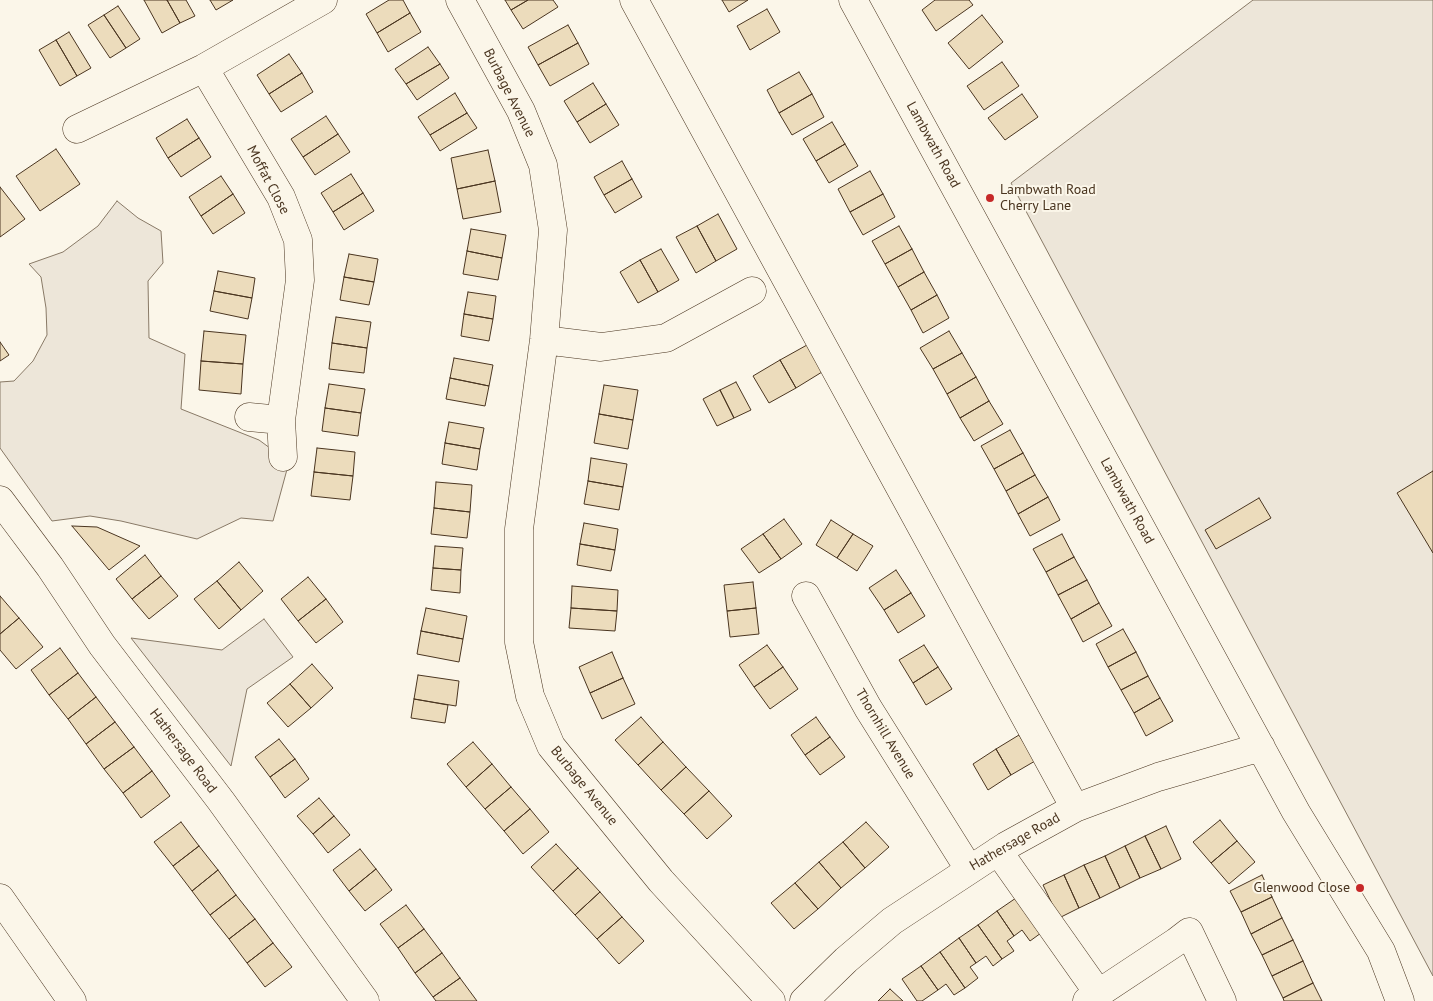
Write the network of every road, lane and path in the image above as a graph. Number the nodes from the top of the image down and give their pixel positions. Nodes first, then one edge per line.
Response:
1 (323, 0) edge
2 (460, 0) edge
3 (634, 0) edge
4 (853, 0) edge
5 (204, 68) junction
6 (77, 129) dead end
7 (752, 291) dead end
8 (544, 340) junction
9 (249, 417) dead end
10 (280, 420) junction
11 (283, 457) dead end
12 (0, 500) edge
13 (806, 596) dead end
14 (1261, 747) junction
15 (1075, 808) junction
16 (998, 851) junction
17 (969, 869) junction
18 (0, 898) edge
19 (1093, 997) edge
20 (72, 1001) edge
21 (366, 1001) edge
22 (772, 1001) edge
23 (804, 1001) edge
24 (1222, 1001) edge
25 (1400, 1001) edge

1 - 5 street
2 - 8 street, Burbage Avenue
3 - 15 street
4 - 14 street, Lambwath Road
5 - 6 street
5 - 10 street, Moffat Close
7 - 8 street
8 - 22 street, Burbage Avenue
9 - 10 street
10 - 11 street, Moffat Close
12 - 21 street, Hathersage Road
13 - 17 street, Thornhill Avenue
14 - 15 street, Hathersage Road
14 - 25 street, Lambwath Road
15 - 16 street, Hathersage Road
16 - 17 street, Hathersage Road
16 - 19 street
17 - 23 street, Hathersage Road
18 - 20 street
19 - 24 street

